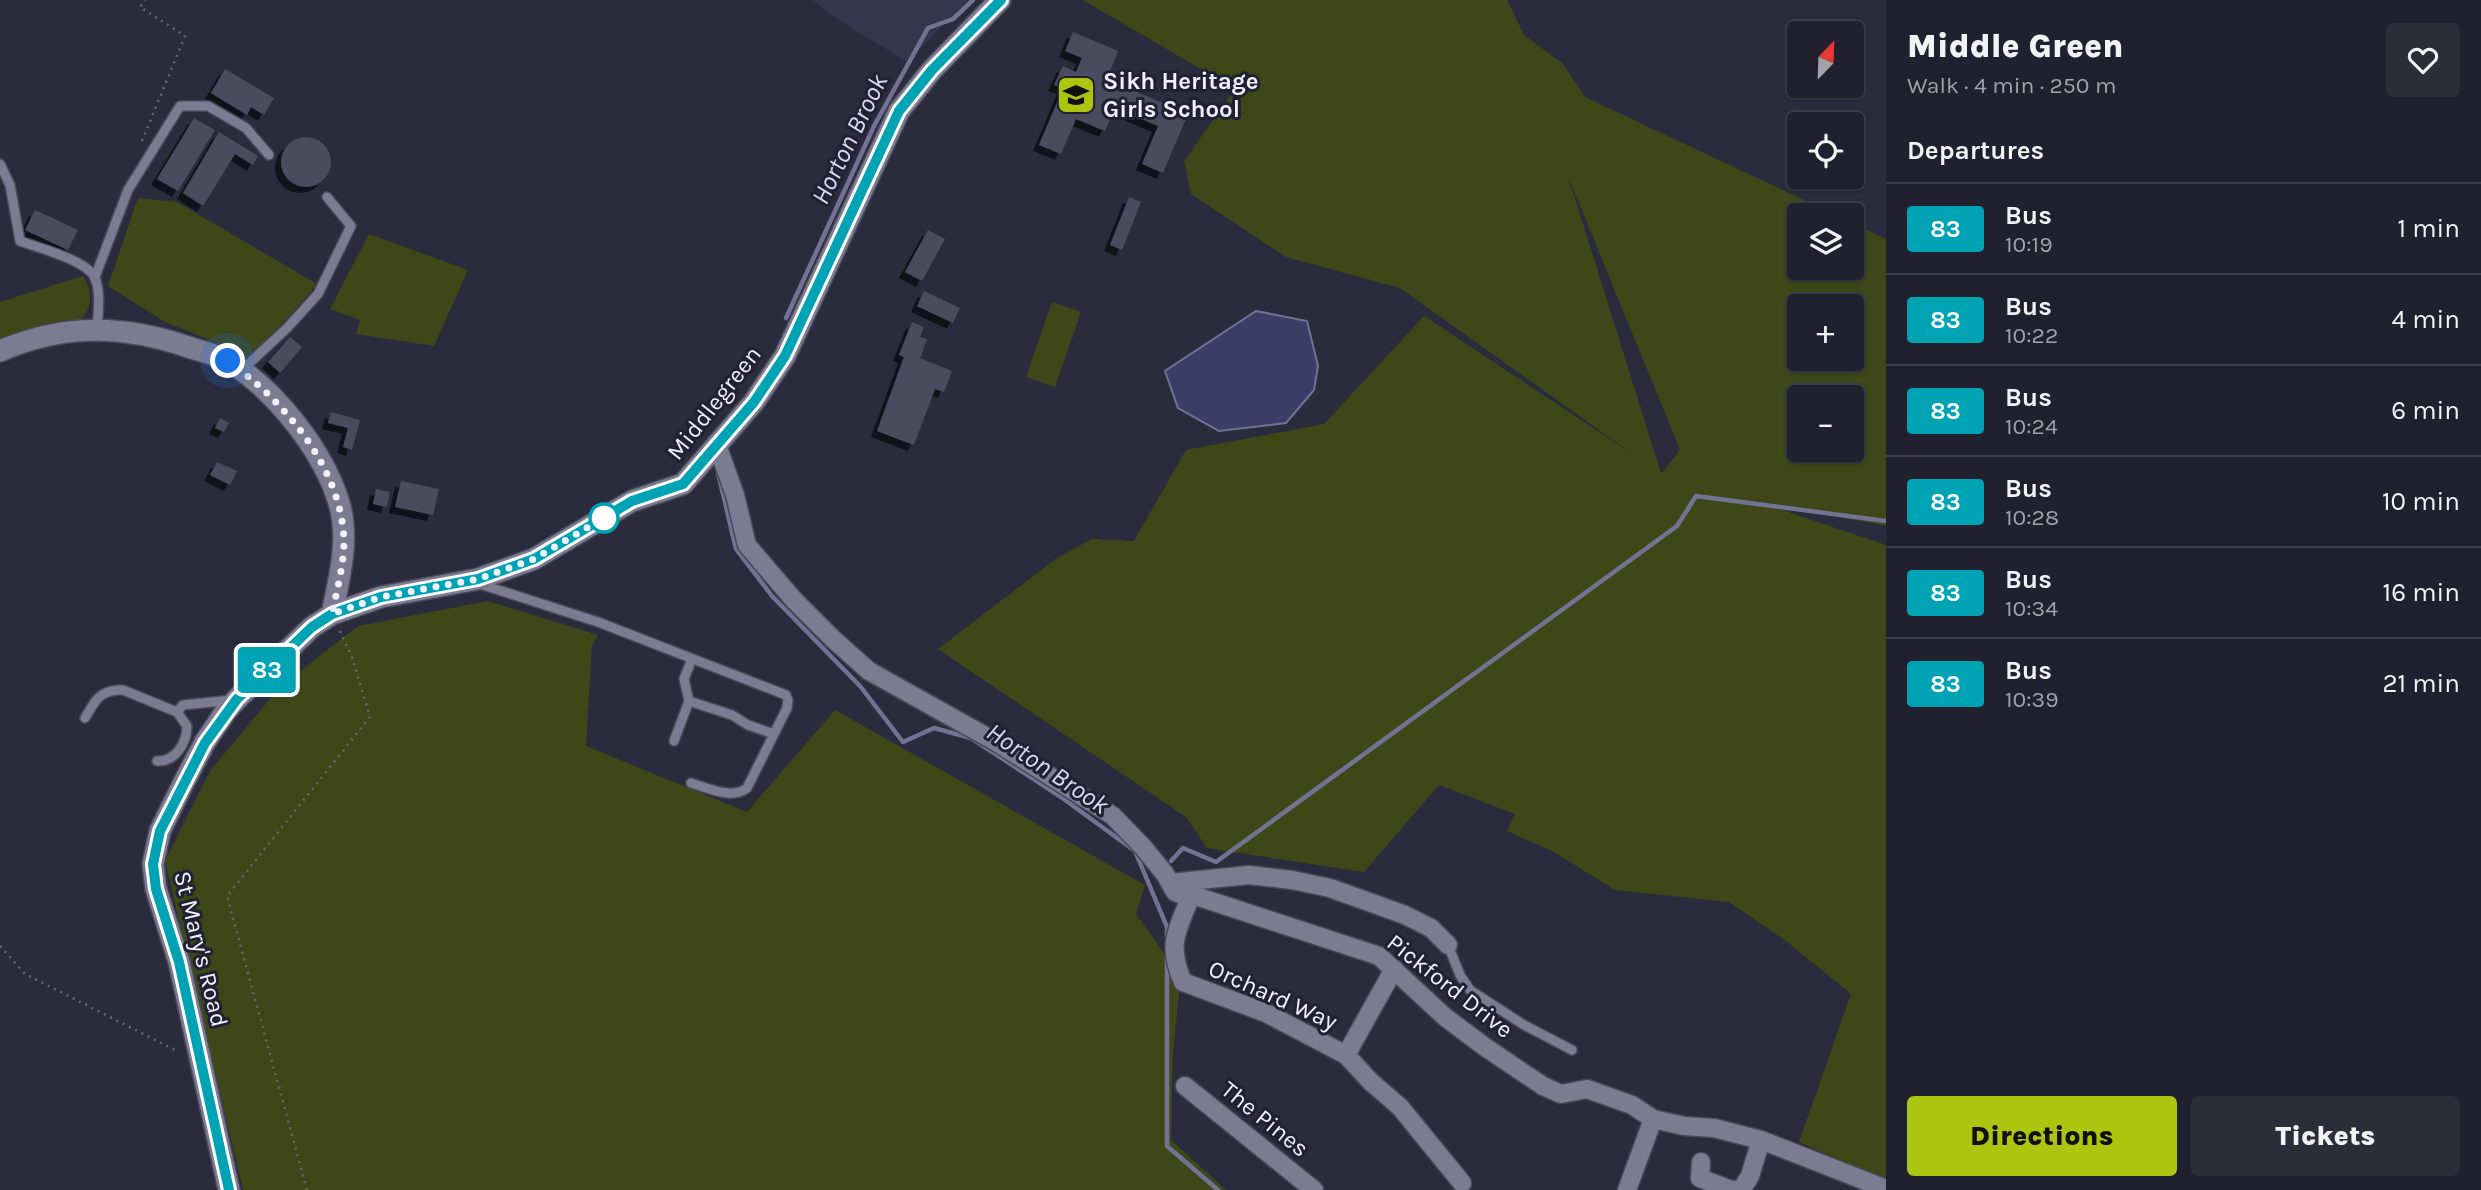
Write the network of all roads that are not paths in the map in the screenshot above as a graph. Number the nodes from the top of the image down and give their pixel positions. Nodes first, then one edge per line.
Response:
1 (1000, 0) edge
2 (269, 155) dead end
3 (0, 164) edge
4 (327, 197) dead end
5 (95, 277) junction
6 (97, 328) junction
7 (0, 351) edge
8 (242, 370) junction
9 (717, 445) junction
10 (468, 581) junction
11 (332, 614) junction
12 (692, 659) junction
13 (237, 699) junction
14 (689, 701) junction
15 (177, 712) junction
16 (85, 718) dead end
17 (774, 734) junction
18 (674, 741) dead end
19 (157, 761) dead end
20 (691, 783) dead end
21 (1178, 891) junction
22 (1448, 945) joint
23 (1394, 969) junction
24 (1572, 1050) dead end
25 (1346, 1055) junction
26 (1185, 1086) dead end
27 (1654, 1119) junction
28 (1761, 1140) junction
29 (1700, 1162) dead end
30 (1462, 1182) dead end
31 (1886, 1189) edge
32 (229, 1190) edge
33 (1314, 1190) edge
34 (1627, 1190) edge
35 (1733, 1190) edge

1 - 9 street, Middlegreen
2 - 5 lane
3 - 5 lane
4 - 8 lane
5 - 6 lane
6 - 7 street
6 - 8 street
8 - 11 street
9 - 10 street, Middlegreen
9 - 21 street
10 - 11 street, Middlegreen
10 - 12 lane
11 - 13 street, St Mary's Road
12 - 14 lane
12 - 17 lane
13 - 15 lane
13 - 32 street, St Mary's Road
14 - 17 lane
14 - 18 lane
15 - 16 lane
15 - 19 lane
17 - 20 lane
21 - 22 street
21 - 23 street, Pickford Drive
21 - 25 street, Orchard Way
22 - 24 lane
23 - 25 street, Orchard Way
23 - 27 street, Pickford Drive
25 - 30 street, Orchard Way
26 - 33 street, The Pines
27 - 28 street, Pickford Drive
27 - 34 street
28 - 31 street, Pickford Drive
28 - 35 street
29 - 35 street

